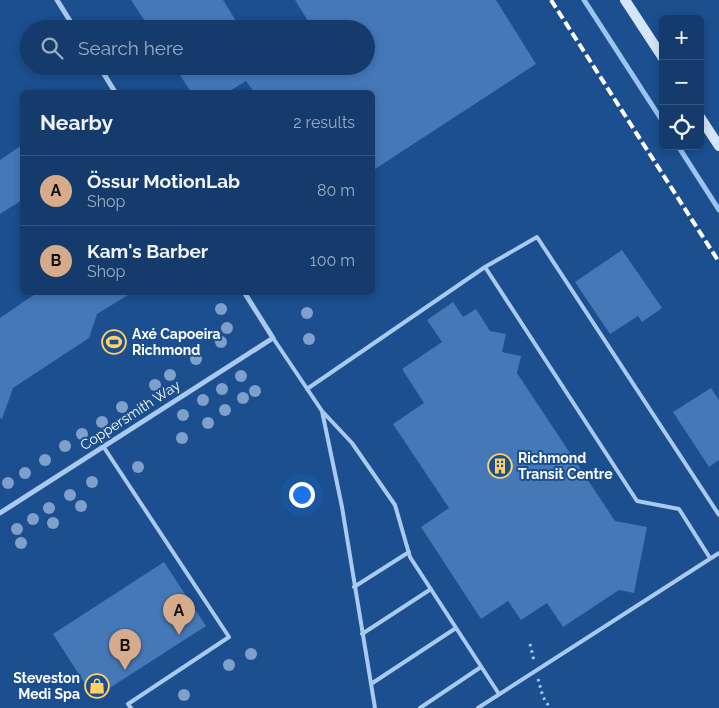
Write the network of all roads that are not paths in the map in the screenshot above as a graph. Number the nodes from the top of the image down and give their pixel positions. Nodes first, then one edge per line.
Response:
1 (57, 0) edge
2 (625, 0) edge
3 (69, 20) edge
4 (659, 52) edge
5 (105, 75) edge
6 (114, 90) edge
7 (704, 123) edge
8 (719, 146) edge
9 (485, 267) junction
10 (246, 295) edge
11 (273, 338) junction
12 (308, 389) junction
13 (322, 411) junction
14 (103, 446) junction
15 (0, 514) edge
16 (719, 515) edge
17 (409, 552) junction
18 (719, 553) edge
19 (710, 558) junction
20 (354, 587) junction
21 (431, 589) junction
22 (456, 628) junction
23 (362, 634) junction
24 (481, 667) junction
25 (370, 684) junction
26 (499, 694) junction
27 (131, 708) edge
28 (375, 708) edge
29 (420, 708) edge
30 (478, 708) edge

1 - 3 street
2 - 4 street
5 - 6 street
7 - 8 street
9 - 12 lane
9 - 16 lane
9 - 19 lane
10 - 11 street
11 - 12 lane
11 - 14 street, Coppersmith Way
12 - 13 lane
13 - 17 lane
13 - 20 lane
14 - 15 street, Coppersmith Way
14 - 27 lane
17 - 20 lane
17 - 21 lane
18 - 19 lane
19 - 26 lane
20 - 23 lane
21 - 22 lane
21 - 23 lane
22 - 24 lane
22 - 25 lane
23 - 25 lane
24 - 26 lane
24 - 29 lane
25 - 28 lane
26 - 30 lane

